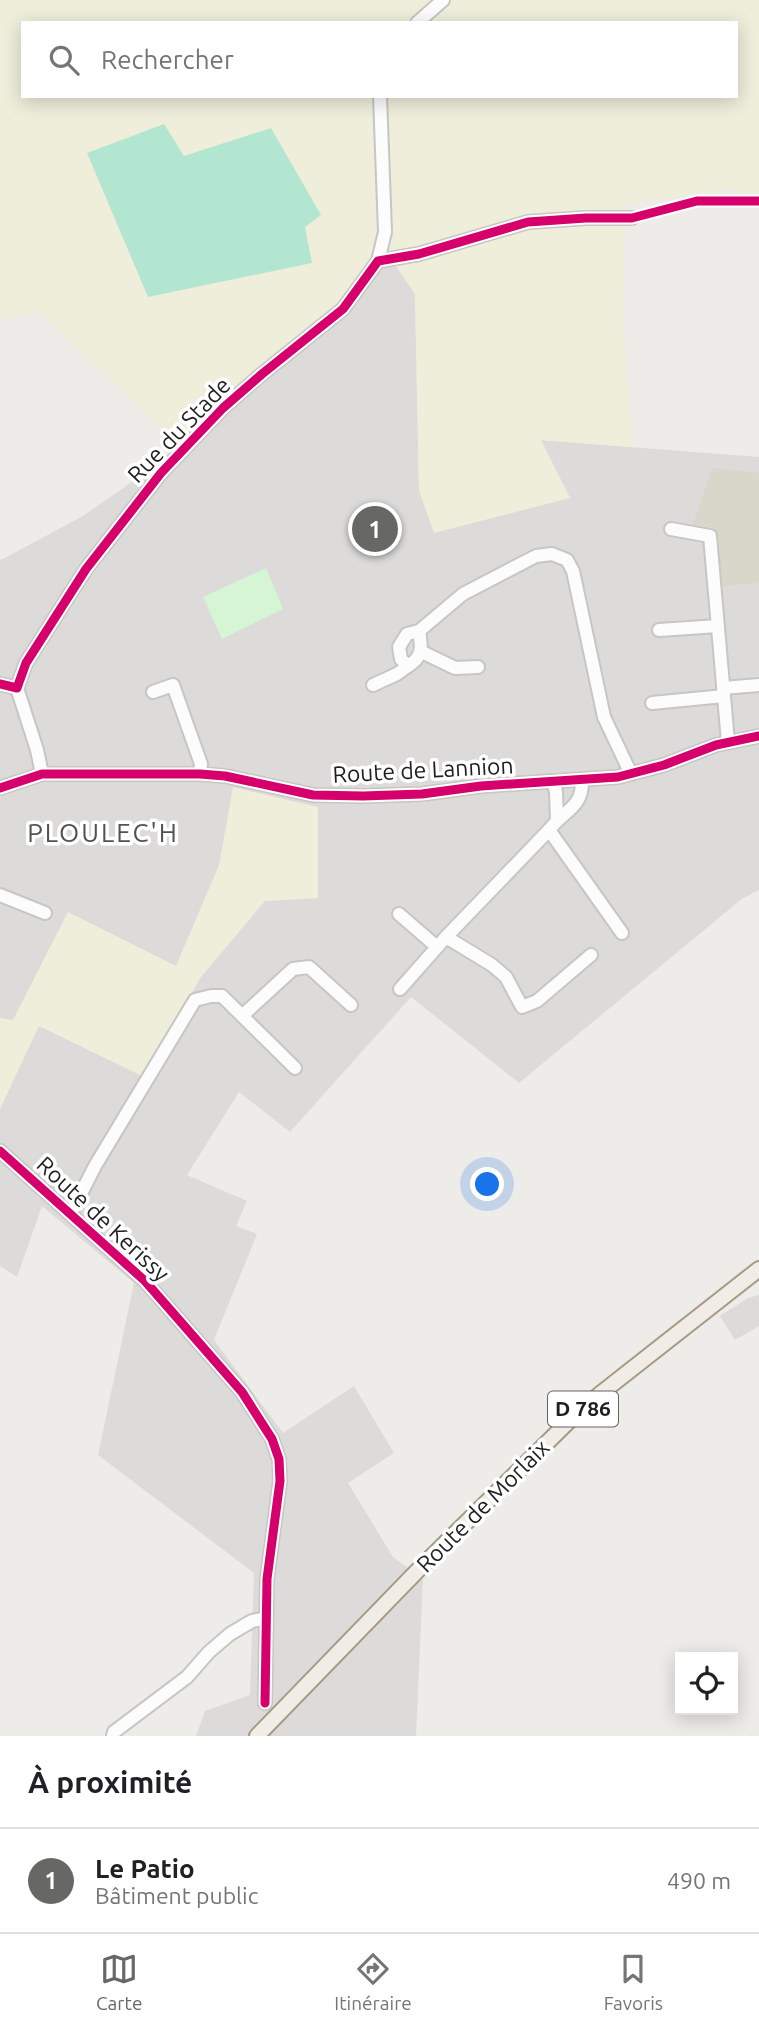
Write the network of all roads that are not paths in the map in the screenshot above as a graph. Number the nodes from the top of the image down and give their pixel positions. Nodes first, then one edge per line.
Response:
1 (443, 0) edge
2 (419, 21) edge
3 (380, 98) edge
4 (632, 218) dead end
5 (378, 261) junction
6 (671, 528) dead end
7 (718, 626) junction
8 (659, 630) dead end
9 (419, 631) junction
10 (422, 652) junction
11 (408, 666) junction
12 (478, 667) dead end
13 (0, 684) edge
14 (373, 685) dead end
15 (759, 685) edge
16 (17, 688) junction
17 (153, 692) dead end
18 (723, 692) junction
19 (652, 703) dead end
20 (759, 736) edge
21 (728, 742) junction
22 (42, 774) junction
23 (200, 774) junction
24 (631, 774) junction
25 (582, 780) junction
26 (553, 781) junction
27 (0, 788) edge
28 (553, 825) junction
29 (0, 895) edge
30 (45, 913) dead end
31 (399, 914) dead end
32 (622, 933) dead end
33 (446, 937) junction
34 (437, 947) junction
35 (591, 955) dead end
36 (400, 989) dead end
37 (351, 1005) dead end
38 (243, 1015) junction
39 (295, 1068) dead end
40 (0, 1151) edge
41 (71, 1213) junction
42 (759, 1269) edge
43 (266, 1618) junction
44 (265, 1703) dead end
45 (264, 1733) edge
46 (113, 1736) edge

1 - 2 street
3 - 5 street, Rue du Stade
4 - 5 street
5 - 16 street, Rue du Stade
6 - 7 street
7 - 8 street
7 - 18 street
9 - 10 street
9 - 11 street
9 - 24 street
10 - 11 street
10 - 12 street
11 - 14 street
13 - 16 street
15 - 18 street
16 - 22 street
17 - 23 street
18 - 19 street
18 - 21 street
20 - 21 street, Route de Lannion
21 - 24 street, Route de Lannion
22 - 23 street, Route de Lannion
22 - 27 street, Route de Lannion
23 - 26 street, Route de Lannion
24 - 25 street, Route de Lannion
25 - 26 street, Route de Lannion
25 - 28 street
26 - 28 street
28 - 32 street
28 - 33 street
29 - 30 street
31 - 34 street
33 - 34 street
33 - 35 street
34 - 36 street
37 - 38 street
38 - 39 street
38 - 41 street
40 - 41 street, Route de Kerissy
41 - 43 street, Route de Kerissy
42 - 45 main road, Route de Morlaix / D 786
43 - 44 street, Route de Kerissy
43 - 46 street

